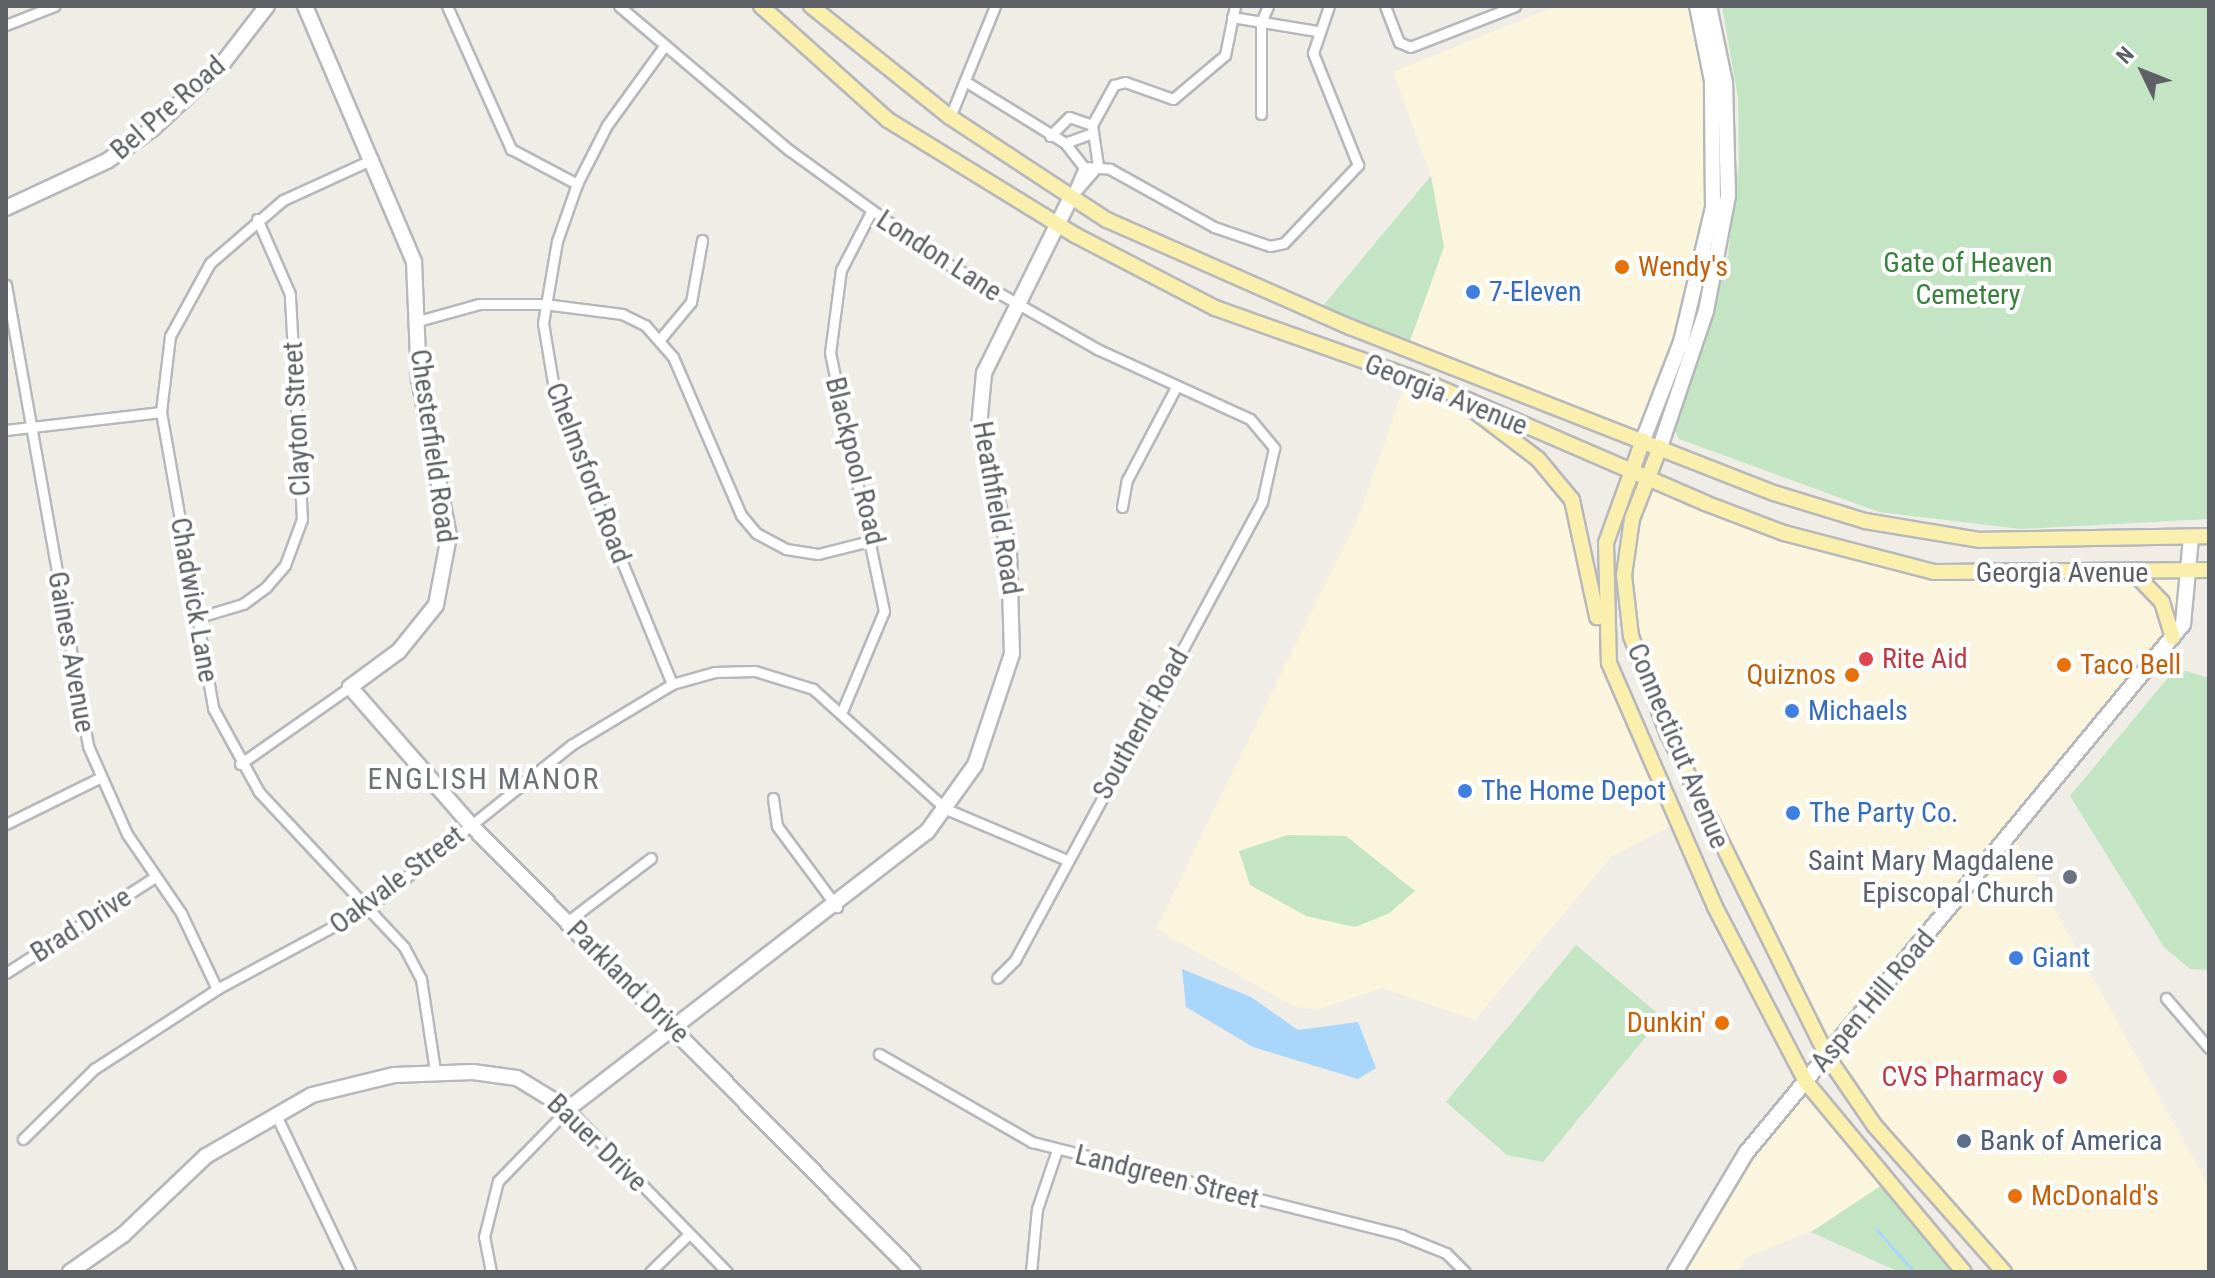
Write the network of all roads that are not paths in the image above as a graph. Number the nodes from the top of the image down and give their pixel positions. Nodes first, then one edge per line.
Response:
1 (54, 6) edge
2 (267, 6) edge
3 (305, 6) edge
4 (447, 6) edge
5 (619, 6) edge
6 (761, 6) edge
7 (811, 6) edge
8 (995, 6) edge
9 (1235, 6) edge
10 (1268, 6) edge
11 (1329, 6) edge
12 (1385, 6) edge
13 (1515, 6) edge
14 (1697, 6) edge
15 (1709, 6) edge
16 (1232, 17) junction
17 (1261, 22) junction
18 (6, 25) edge
19 (1317, 31) junction
20 (665, 45) junction
21 (968, 83) junction
22 (1261, 114) dead end
23 (950, 117) junction
24 (1092, 129) junction
25 (1050, 136) junction
26 (1065, 143) junction
27 (373, 159) junction
28 (1098, 166) junction
29 (1084, 167) junction
30 (577, 184) junction
31 (1071, 197) junction
32 (6, 208) edge
33 (871, 212) junction
34 (257, 219) junction
35 (1057, 226) junction
36 (702, 240) dead end
37 (6, 285) edge
38 (544, 304) junction
39 (1017, 306) junction
40 (418, 321) junction
41 (661, 338) junction
42 (1176, 387) junction
43 (1454, 395) junction
44 (161, 412) junction
45 (31, 425) junction
46 (6, 430) edge
47 (1643, 440) junction
48 (1660, 447) junction
49 (1275, 464) joint
50 (1628, 470) junction
51 (1646, 478) junction
52 (1122, 507) dead end
53 (2209, 536) edge
54 (2191, 537) junction
55 (874, 540) junction
56 (2209, 570) edge
57 (2192, 571) junction
58 (2135, 574) junction
59 (196, 618) junction
60 (2173, 637) junction
61 (1609, 663) junction
62 (672, 684) junction
63 (350, 687) junction
64 (843, 709) junction
65 (240, 764) junction
66 (99, 778) junction
67 (773, 798) dead end
68 (946, 809) junction
69 (6, 824) edge
70 (470, 824) junction
71 (651, 858) dead end
72 (1067, 860) junction
73 (155, 877) junction
74 (369, 907) junction
75 (837, 907) junction
76 (568, 921) junction
77 (6, 973) edge
78 (997, 978) dead end
79 (217, 989) junction
80 (2166, 998) dead end
81 (674, 1029) junction
82 (2209, 1048) edge
83 (879, 1054) dead end
84 (1827, 1056) junction
85 (435, 1071) junction
86 (1806, 1082) junction
87 (568, 1109) junction
88 (274, 1112) junction
89 (23, 1139) dead end
90 (1057, 1150) junction
91 (689, 1234) junction
92 (70, 1272) edge
93 (351, 1272) edge
94 (491, 1272) edge
95 (650, 1272) edge
96 (727, 1272) edge
97 (913, 1272) edge
98 (1031, 1272) edge
99 (1465, 1272) edge
100 (1675, 1272) edge
101 (1964, 1272) edge
102 (2004, 1272) edge

1 - 18 street
2 - 32 street, Bel Pre Road
3 - 27 street, Chesterfield Road
4 - 30 street
5 - 20 street, London Lane
6 - 35 main road, Georgia Avenue
7 - 23 main road, Georgia Avenue
8 - 21 street
9 - 16 street
10 - 17 street
11 - 19 street
12 - 13 street
14 - 47 street, Connecticut Avenue
15 - 48 street, Connecticut Avenue
16 - 17 street
16 - 24 street
17 - 19 street
17 - 22 street
19 - 28 street
20 - 30 street, Chelmsford Road
20 - 33 street, London Lane
21 - 23 street
21 - 25 street
23 - 31 main road, Georgia Avenue
24 - 25 street
24 - 26 street
24 - 28 street
25 - 26 street
26 - 29 street
27 - 34 street, Chadwick Lane
27 - 40 street, Chesterfield Road
28 - 29 street
28 - 31 street
29 - 31 street
30 - 38 street, Chelmsford Road
31 - 35 street, Heathfield Road
31 - 47 main road, Georgia Avenue
33 - 39 street, London Lane
33 - 55 street, Blackpool Road
34 - 44 street, Chadwick Lane
34 - 59 street, Clayton Street
35 - 39 street, Heathfield Road
35 - 43 main road, Georgia Avenue
36 - 41 street
37 - 45 street, Gaines Avenue
38 - 40 street
38 - 41 street
38 - 62 street, Chelmsford Road
39 - 42 street, London Lane
39 - 68 street, Heathfield Road
40 - 63 street, Chesterfield Road
41 - 55 street
42 - 49 street, London Lane
42 - 52 street
43 - 50 main road, Georgia Avenue
43 - 61 main road
44 - 45 street
44 - 59 street, Chadwick Lane
45 - 46 street
45 - 66 street, Gaines Avenue
47 - 48 main road, Georgia Avenue
47 - 50 main road, Connecticut Avenue
48 - 51 main road, Connecticut Avenue
48 - 54 main road, Georgia Avenue
49 - 72 street, Southend Road
50 - 51 main road, Georgia Avenue
50 - 61 main road, Connecticut Avenue
51 - 58 main road, Georgia Avenue
51 - 84 main road, Connecticut Avenue
53 - 54 main road, Georgia Avenue
54 - 57 street, Aspen Hill Road
55 - 64 street, Blackpool Road
56 - 57 main road, Georgia Avenue
57 - 58 main road, Georgia Avenue
57 - 60 street, Aspen Hill Road
58 - 60 main road
59 - 65 street, Chadwick Lane
60 - 84 street, Aspen Hill Road
61 - 86 main road, Connecticut Avenue
62 - 64 street, Oakvale Street
62 - 70 street, Oakvale Street
63 - 65 street, Chesterfield Road
63 - 70 street, Parkland Drive
64 - 68 street, Oakvale Street
65 - 74 street, Chadwick Lane
66 - 69 street
66 - 73 street, Gaines Avenue
67 - 75 street
68 - 72 street, Oakvale Street
68 - 75 street, Heathfield Road
70 - 74 street, Oakvale Street
70 - 76 street, Parkland Drive
71 - 76 street
72 - 78 street, Southend Road
73 - 77 street, Brad Drive
73 - 79 street, Gaines Avenue
74 - 79 street, Oakvale Street
74 - 85 street, Chadwick Lane
75 - 81 street, Heathfield Road
76 - 81 street, Parkland Drive
79 - 89 street, Oakvale Street
80 - 82 street
81 - 87 street, Heathfield Road
81 - 97 street, Parkland Drive
83 - 90 street, Landgreen Street
84 - 86 street, Aspen Hill Road
84 - 102 main road, Connecticut Avenue
85 - 87 street, Bauer Drive
85 - 88 street, Bauer Drive
86 - 100 street, Aspen Hill Road
86 - 101 main road, Connecticut Avenue
87 - 91 street, Bauer Drive
87 - 94 street
88 - 92 street, Bauer Drive
88 - 93 street
90 - 98 street
90 - 99 street, Landgreen Street
91 - 95 street
91 - 96 street, Bauer Drive

